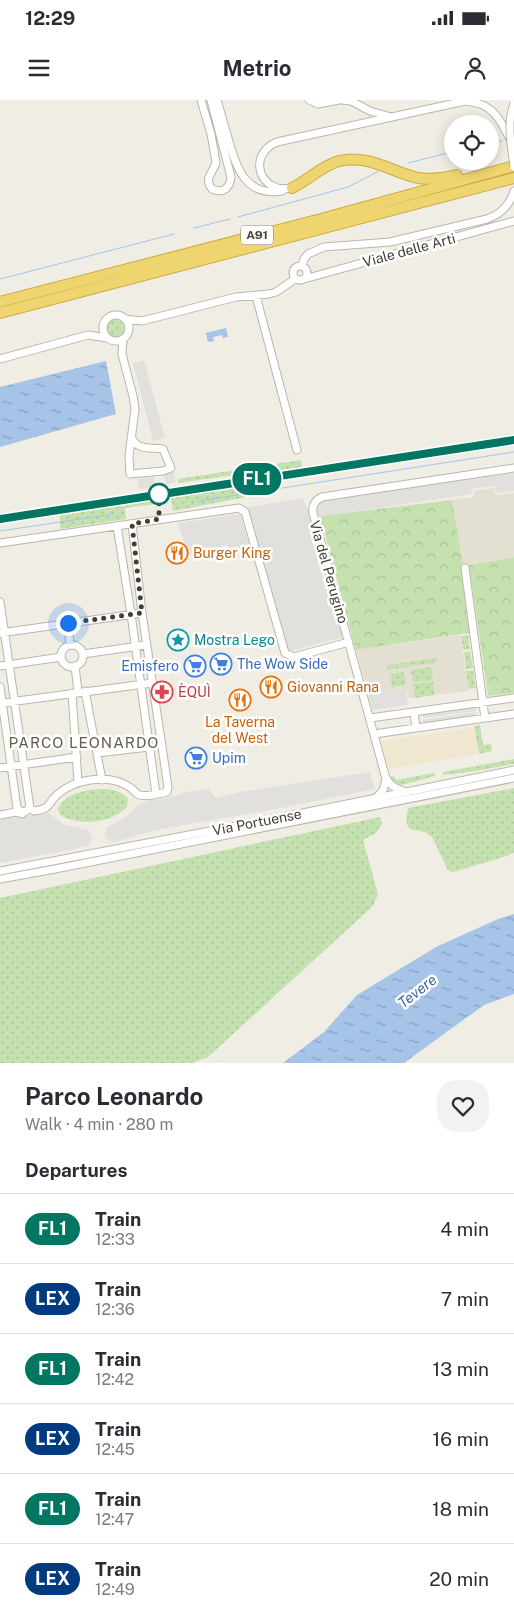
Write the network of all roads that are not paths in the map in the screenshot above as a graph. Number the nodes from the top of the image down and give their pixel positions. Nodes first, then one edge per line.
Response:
1 (201, 100) edge
2 (211, 100) edge
3 (217, 100) edge
4 (309, 100) edge
5 (341, 100) edge
6 (514, 104) edge
7 (393, 117) junction
8 (511, 139) junction
9 (514, 165) edge
10 (514, 178) edge
11 (292, 188) junction
12 (514, 191) edge
13 (514, 222) edge
14 (302, 266) junction
15 (295, 278) junction
16 (304, 279) junction
17 (256, 296) junction
18 (0, 302) edge
19 (0, 313) edge
20 (125, 320) junction
21 (142, 321) junction
22 (104, 323) junction
23 (128, 331) junction
24 (88, 335) junction
25 (123, 339) junction
26 (110, 340) junction
27 (122, 354) junction
28 (0, 359) edge
29 (132, 438) junction
30 (144, 448) junction
31 (297, 450) dead end
32 (129, 456) junction
33 (514, 468) edge
34 (132, 524) junction
35 (117, 526) junction
36 (0, 543) edge
37 (465, 568) dead end
38 (0, 602) edge
39 (142, 613) junction
40 (131, 614) junction
41 (68, 623) junction
42 (2, 633) edge
43 (349, 642) junction
44 (70, 645) junction
45 (146, 645) junction
46 (136, 646) junction
47 (83, 654) junction
48 (62, 657) junction
49 (9, 665) junction
50 (0, 666) edge
51 (75, 666) junction
52 (152, 683) junction
53 (141, 684) junction
54 (0, 687) edge
55 (79, 692) junction
56 (514, 698) edge
57 (14, 701) junction
58 (2, 703) junction
59 (484, 703) junction
60 (414, 712) junction
61 (514, 714) edge
62 (370, 718) junction
63 (485, 718) junction
64 (416, 728) junction
65 (374, 734) junction
66 (149, 747) junction
67 (97, 754) junction
68 (77, 758) junction
69 (24, 765) junction
70 (12, 766) junction
71 (0, 768) edge
72 (514, 770) edge
73 (514, 778) edge
74 (386, 779) junction
75 (102, 780) junction
76 (78, 782) junction
77 (407, 792) junction
78 (156, 794) junction
79 (376, 798) junction
80 (30, 808) junction
81 (0, 815) edge
82 (25, 816) dead end
83 (0, 871) edge
84 (0, 879) edge

1 - 2 street
3 - 11 street
4 - 5 street
5 - 7 street
6 - 8 street, bridge
7 - 8 street
7 - 11 street
8 - 9 street, bridge
9 - 11 highway
9 - 18 highway, A91
10 - 19 highway, A91
12 - 14 street
13 - 16 street, Viale delle Arti
14 - 15 street
14 - 16 street
15 - 16 street, Viale delle Arti
15 - 17 street
17 - 21 street
17 - 31 street
20 - 21 street
20 - 22 street
20 - 23 street
21 - 23 street
22 - 24 street
22 - 26 street
23 - 25 street
24 - 26 street
24 - 28 street
25 - 26 street
25 - 27 street
26 - 27 street
27 - 29 street
29 - 30 street
29 - 32 street
30 - 32 street
30 - 32 street
33 - 43 street, Via del Perugino
34 - 35 street
34 - 39 street
34 - 43 street
35 - 36 street
35 - 40 street
37 - 59 street
38 - 42 street
39 - 40 street
39 - 45 street
40 - 41 street
40 - 46 street
41 - 42 street
41 - 44 street
42 - 49 street
43 - 62 street, Via del Perugino
44 - 47 street
44 - 48 street
45 - 46 street
45 - 52 street
46 - 47 street
46 - 53 street
47 - 51 street
48 - 49 street
48 - 51 street
49 - 50 street
49 - 57 street
51 - 55 street
52 - 53 street
52 - 78 street
53 - 55 street
53 - 66 street
54 - 58 street
55 - 57 street
55 - 67 street
55 - 68 street
56 - 59 street
57 - 58 street
57 - 69 street
58 - 70 street
59 - 60 street
59 - 63 street
60 - 62 street
60 - 64 street
61 - 63 street
62 - 65 street, Via del Perugino
63 - 64 street
64 - 65 street
65 - 74 street, Via del Perugino
66 - 67 street
66 - 78 street
67 - 75 street
68 - 69 street
68 - 76 street
69 - 70 street
69 - 80 street
70 - 71 street
70 - 80 street
72 - 77 street, Via Portuense
73 - 84 street, Via Portuense
74 - 77 street
74 - 79 street
75 - 76 street
75 - 78 street
76 - 80 street
77 - 79 street, Via Portuense
79 - 83 street, Via Portuense
81 - 82 street

